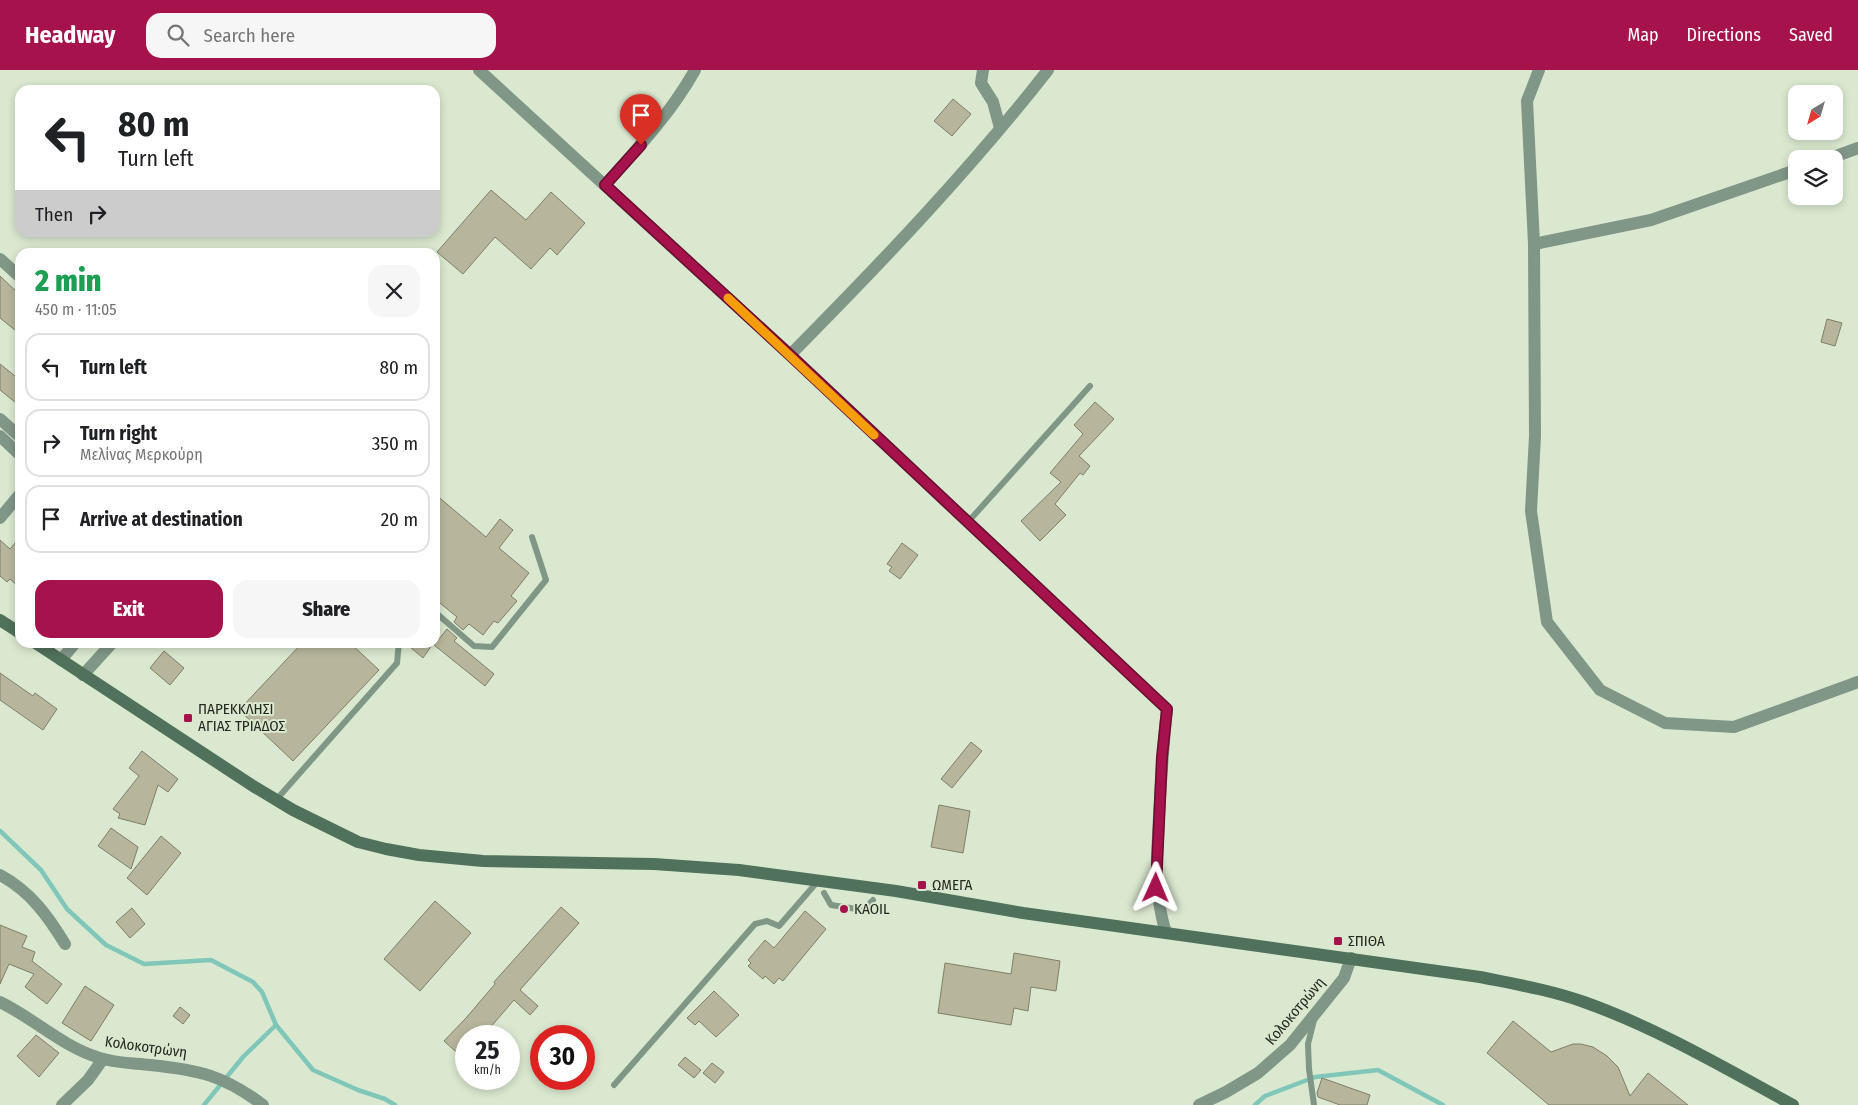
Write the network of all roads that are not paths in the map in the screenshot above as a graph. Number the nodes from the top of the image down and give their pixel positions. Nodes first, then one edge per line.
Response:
1 (479, 70) edge
2 (695, 70) edge
3 (983, 70) edge
4 (1048, 70) edge
5 (1539, 70) edge
6 (1000, 128) junction
7 (1858, 148) edge
8 (1843, 154) edge
9 (1788, 173) edge
10 (605, 185) junction
11 (1534, 244) junction
12 (0, 259) edge
13 (15, 272) edge
14 (790, 355) junction
15 (1090, 386) dead end
16 (0, 419) edge
17 (15, 432) edge
18 (0, 436) edge
19 (15, 450) edge
20 (15, 500) edge
21 (0, 518) edge
22 (968, 522) junction
23 (532, 537) dead end
24 (440, 616) edge
25 (0, 620) edge
26 (15, 630) edge
27 (43, 648) edge
28 (71, 648) edge
29 (108, 648) edge
30 (398, 648) edge
31 (60, 660) junction
32 (83, 675) junction
33 (1858, 682) edge
34 (276, 800) junction
35 (0, 875) edge
36 (818, 881) junction
37 (824, 893) dead end
38 (873, 900) dead end
39 (1166, 933) junction
40 (65, 944) dead end
41 (1351, 958) junction
42 (0, 1002) edge
43 (1316, 1011) junction
44 (103, 1059) junction
45 (614, 1085) dead end
46 (62, 1105) edge
47 (263, 1105) edge
48 (1199, 1105) edge
49 (1314, 1105) edge
50 (1793, 1105) edge

1 - 10 street
2 - 10 street
3 - 6 street
4 - 6 street
5 - 11 street
6 - 14 street
7 - 8 street
9 - 11 street
10 - 14 street
11 - 33 street
12 - 13 street
14 - 22 street
15 - 22 lane
16 - 17 street
18 - 19 street
20 - 21 street
22 - 39 street
23 - 24 lane
25 - 26 street
27 - 31 street
28 - 31 street
29 - 32 street
30 - 34 lane
31 - 32 street
32 - 34 street
34 - 36 street
35 - 40 street
36 - 39 street
36 - 45 lane
37 - 38 lane
39 - 41 street
41 - 43 street, Κολοκοτρώνη
41 - 50 street
42 - 44 street, Κολοκοτρώνη
43 - 48 street, Κολοκοτρώνη
43 - 49 lane
44 - 46 street
44 - 47 street, Κολοκοτρώνη

